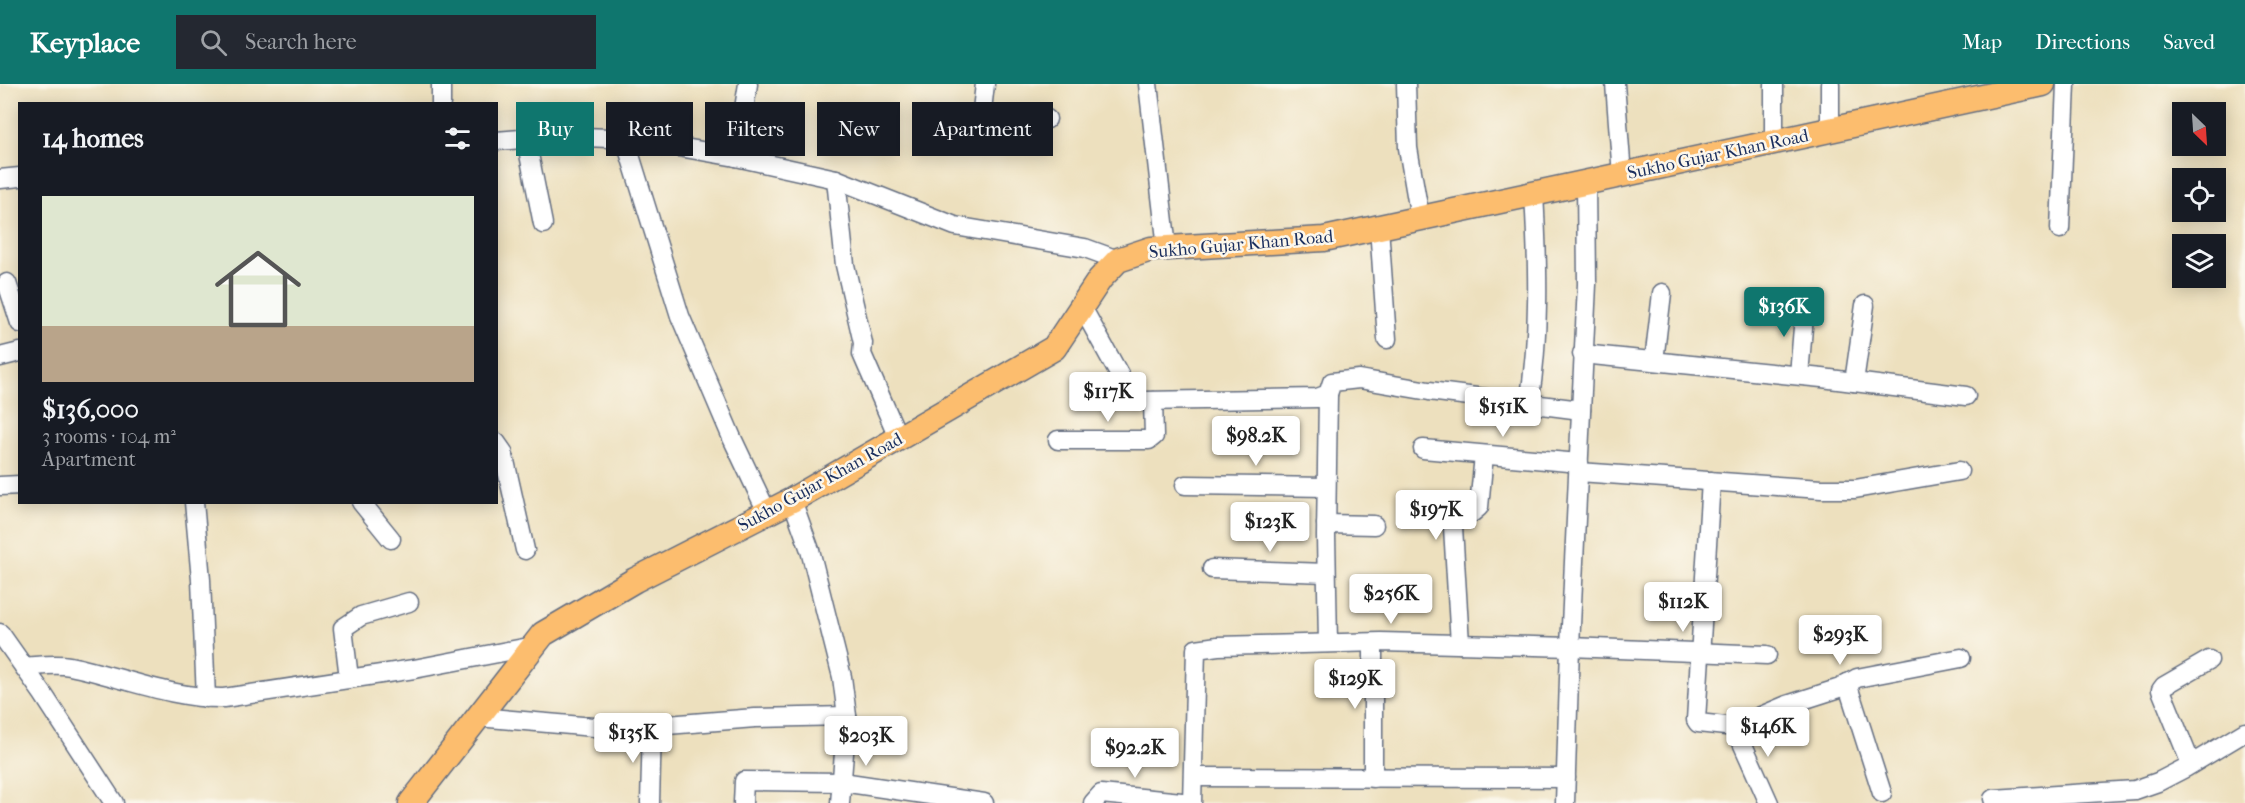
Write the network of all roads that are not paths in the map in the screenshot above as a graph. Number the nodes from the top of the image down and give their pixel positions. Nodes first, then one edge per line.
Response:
1 (441, 84) edge
2 (748, 84) edge
3 (985, 84) edge
4 (1148, 84) edge
5 (1406, 84) edge
6 (1615, 84) edge
7 (1774, 84) edge
8 (1830, 84) edge
9 (2043, 84) edge
10 (2066, 84) edge
11 (441, 102) edge
12 (983, 102) edge
13 (1830, 130) junction
14 (516, 140) edge
15 (498, 141) edge
16 (1774, 142) junction
17 (693, 150) edge
18 (529, 156) edge
19 (630, 156) edge
20 (736, 157) junction
21 (1622, 175) junction
22 (18, 177) edge
23 (0, 179) edge
24 (836, 179) junction
25 (1586, 182) junction
26 (1534, 194) junction
27 (1420, 218) junction
28 (543, 224) dead end
29 (1379, 227) junction
30 (2060, 229) dead end
31 (1167, 248) junction
32 (1118, 260) junction
33 (7, 283) dead end
34 (1662, 293) dead end
35 (1805, 304) dead end
36 (1865, 305) dead end
37 (1082, 307) junction
38 (18, 317) edge
39 (1388, 339) dead end
40 (18, 352) edge
41 (1582, 354) junction
42 (0, 357) edge
43 (1654, 361) junction
44 (1799, 375) junction
45 (1854, 382) junction
46 (1328, 394) junction
47 (1966, 396) dead end
48 (1153, 401) junction
49 (1529, 404) junction
50 (1581, 410) junction
51 (899, 439) junction
52 (1058, 440) dead end
53 (498, 445) edge
54 (1423, 449) dead end
55 (1484, 455) junction
56 (1579, 467) junction
57 (1959, 471) dead end
58 (1712, 481) junction
59 (18, 485) edge
60 (1185, 485) dead end
61 (0, 486) edge
62 (1326, 487) junction
63 (792, 500) junction
64 (194, 504) edge
65 (363, 504) edge
66 (767, 512) junction
67 (1326, 524) junction
68 (1374, 525) dead end
69 (391, 539) dead end
70 (525, 550) dead end
71 (1212, 569) dead end
72 (1326, 573) junction
73 (409, 602) dead end
74 (0, 633) edge
75 (1373, 643) junction
76 (1328, 644) junction
77 (1460, 644) junction
78 (534, 646) junction
79 (1570, 646) junction
80 (1700, 652) junction
81 (1767, 655) dead end
82 (1962, 658) dead end
83 (2209, 660) dead end
84 (24, 667) junction
85 (349, 678) junction
86 (1847, 683) junction
87 (206, 698) junction
88 (847, 716) junction
89 (478, 717) junction
90 (652, 727) junction
91 (1735, 727) junction
92 (2245, 732) edge
93 (2191, 764) junction
94 (1194, 777) junction
95 (1373, 778) junction
96 (1566, 778) junction
97 (842, 782) junction
98 (1882, 793) dead end
99 (2132, 796) edge
100 (1994, 799) dead end
101 (114, 803) edge
102 (411, 803) edge
103 (650, 803) edge
104 (743, 803) edge
105 (840, 803) edge
106 (984, 803) edge
107 (1093, 803) edge
108 (1565, 803) edge
109 (1769, 803) edge

1 - 11 street
2 - 20 street
3 - 12 street
4 - 31 street
5 - 27 street
6 - 21 street
7 - 16 street
8 - 13 street
9 - 13 main road, Sukho Gujar Khan Road
10 - 30 street
13 - 16 main road, Sukho Gujar Khan Road
14 - 15 street
16 - 21 main road, Sukho Gujar Khan Road
17 - 20 street
18 - 28 street
19 - 66 street
20 - 24 street
21 - 25 main road, Sukho Gujar Khan Road
22 - 23 street
24 - 32 street
24 - 51 street
25 - 26 main road, Sukho Gujar Khan Road
25 - 41 street
26 - 27 main road, Sukho Gujar Khan Road
26 - 49 street
27 - 29 main road, Sukho Gujar Khan Road
29 - 31 main road, Sukho Gujar Khan Road
29 - 39 street
31 - 32 main road, Sukho Gujar Khan Road
32 - 37 main road, Sukho Gujar Khan Road
33 - 38 street
34 - 43 street
35 - 44 street
36 - 45 street
37 - 48 street
37 - 51 main road, Sukho Gujar Khan Road
40 - 42 street
41 - 43 street
41 - 50 street
43 - 44 street
44 - 45 street
45 - 47 street
46 - 48 street
46 - 49 street
46 - 62 street
48 - 52 street
49 - 50 street
50 - 56 street
51 - 63 main road, Sukho Gujar Khan Road
53 - 70 street
54 - 55 street
55 - 56 street
55 - 77 street
56 - 58 street
56 - 79 street
57 - 58 street
58 - 80 street
59 - 61 street
60 - 62 street
62 - 67 street
63 - 66 main road, Sukho Gujar Khan Road
63 - 88 street
64 - 87 street
65 - 69 street
66 - 78 main road, Sukho Gujar Khan Road
67 - 68 street
67 - 72 street
71 - 72 street
72 - 76 street
73 - 85 street
74 - 84 street
75 - 76 street
75 - 77 street
75 - 95 street
76 - 94 street
77 - 79 street
78 - 85 street
78 - 89 main road, Sukho Gujar Khan Road
79 - 80 street
79 - 96 street
80 - 81 street
80 - 91 street
82 - 86 street
83 - 93 street
84 - 87 street
84 - 101 street
85 - 87 street
86 - 91 street
86 - 98 street
88 - 90 street
88 - 97 street
89 - 90 street
89 - 102 main road, Sukho Gujar Khan Road
90 - 103 street
91 - 109 street
92 - 93 street
93 - 99 street
94 - 95 street
94 - 107 street
95 - 96 street
96 - 108 street
97 - 104 street
97 - 105 street
97 - 106 street
99 - 100 street

